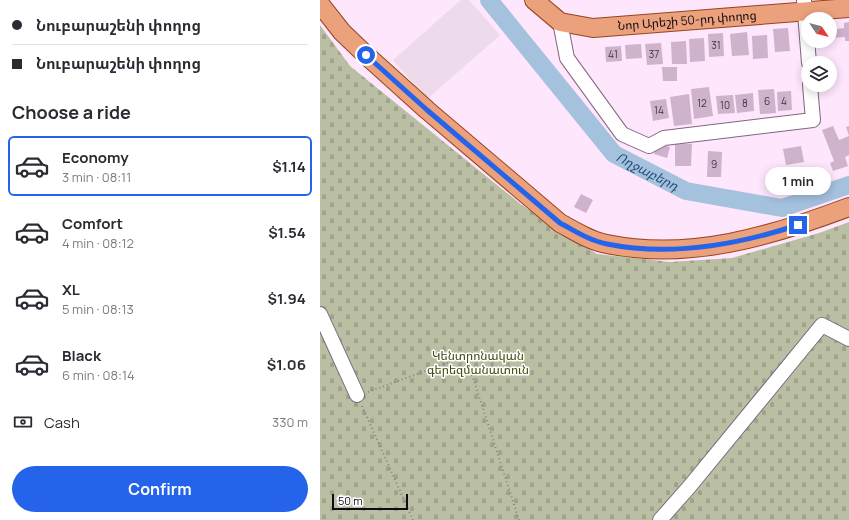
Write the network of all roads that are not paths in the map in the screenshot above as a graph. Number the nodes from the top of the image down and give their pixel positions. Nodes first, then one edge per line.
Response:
1 (534, 0) edge
2 (320, 4) edge
3 (804, 5) edge
4 (849, 8) edge
5 (560, 22) junction
6 (808, 56) edge
7 (811, 92) edge
8 (849, 207) edge
9 (320, 314) edge
10 (849, 339) edge
11 (357, 396) road end
12 (660, 520) edge

1 - 5 main road, Նոր Արեշի 50-րդ փողոց
2 - 8 main road
3 - 4 main road, Նոր Արեշի 50-րդ փողոց
3 - 5 main road, Նոր Արեշի 50-րդ փողոց
3 - 6 street
5 - 7 street
9 - 11 street
10 - 12 street

